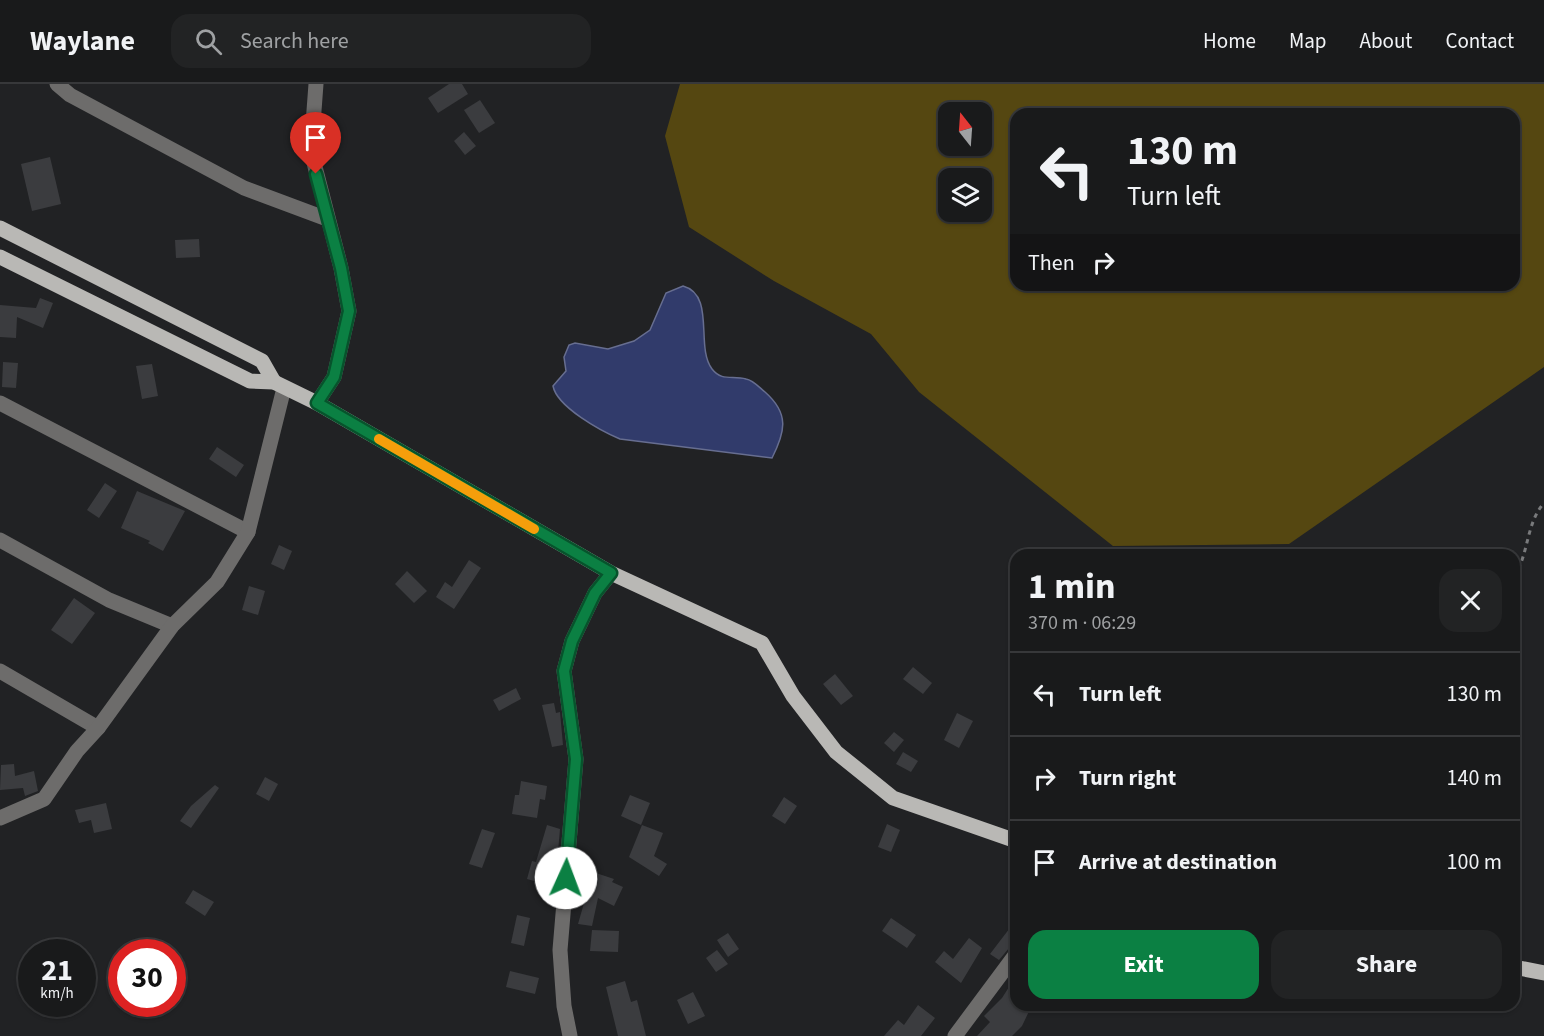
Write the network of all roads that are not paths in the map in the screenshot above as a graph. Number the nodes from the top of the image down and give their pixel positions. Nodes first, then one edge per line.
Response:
1 (57, 84) edge
2 (316, 84) edge
3 (327, 219) junction
4 (0, 228) edge
5 (0, 257) edge
6 (279, 385) junction
7 (0, 403) edge
8 (317, 403) junction
9 (248, 532) junction
10 (0, 540) edge
11 (611, 573) junction
12 (172, 626) junction
13 (0, 671) edge
14 (98, 728) junction
15 (0, 818) edge
16 (1010, 839) edge
17 (1010, 962) edge
18 (1520, 968) edge
19 (1544, 973) edge
20 (570, 1036) edge
21 (955, 1036) edge

1 - 3 street
2 - 3 street
3 - 8 street
4 - 6 main road
5 - 6 main road
6 - 8 main road
6 - 9 street
7 - 9 street
8 - 11 main road
9 - 12 street
10 - 12 street
11 - 16 main road
11 - 20 street
12 - 14 street
13 - 14 street
14 - 15 street
17 - 21 street
18 - 19 main road

